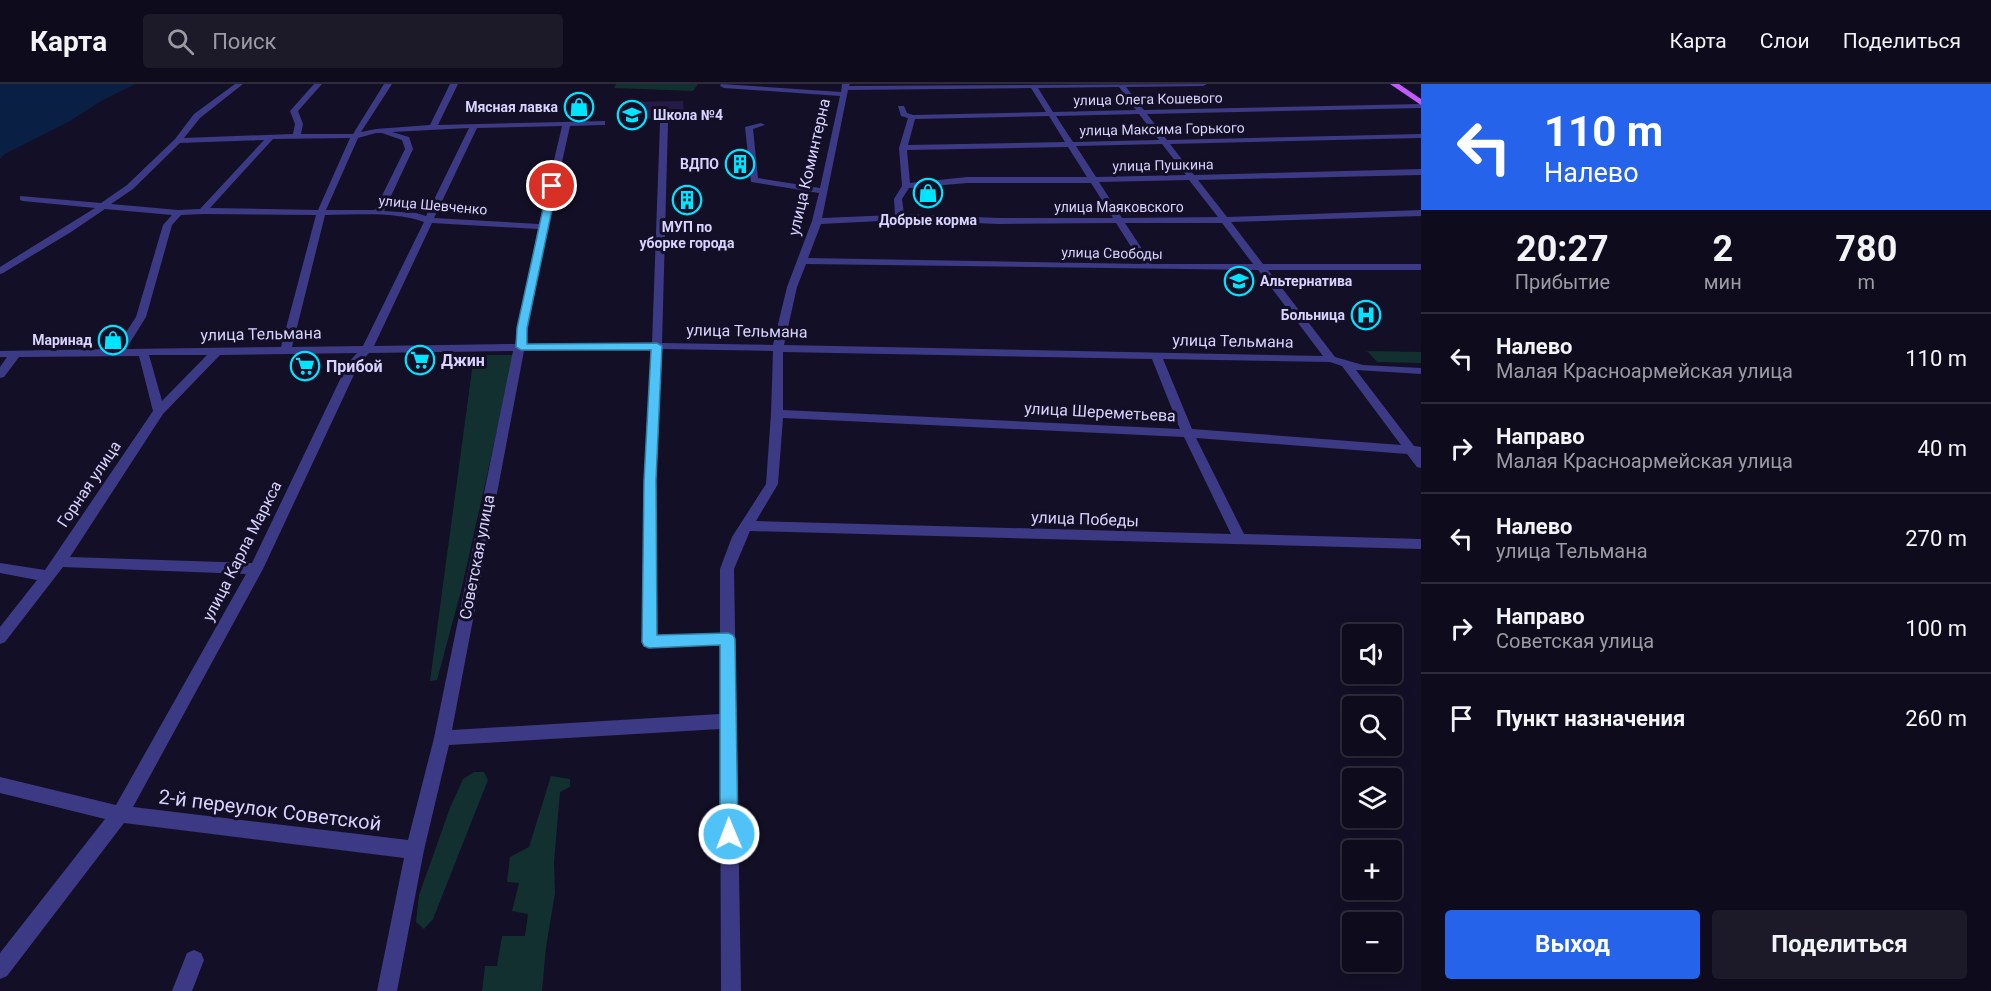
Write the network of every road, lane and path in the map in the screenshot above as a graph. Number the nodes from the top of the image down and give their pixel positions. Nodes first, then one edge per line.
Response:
1 (239, 84) edge
2 (318, 84) edge
3 (388, 84) edge
4 (454, 84) edge
5 (1203, 84) edge
6 (1394, 84) edge
7 (1402, 84) edge
8 (1121, 85) edge
9 (724, 86) dead end
10 (1033, 86) junction
11 (845, 88) edge
12 (1421, 97) edge
13 (1421, 104) edge
14 (901, 108) dead end
15 (1143, 113) junction
16 (1053, 114) junction
17 (912, 117) junction
18 (567, 123) junction
19 (602, 123) dead end
20 (664, 123) dead end
21 (761, 124) dead end
22 (474, 126) junction
23 (433, 127) junction
24 (376, 131) junction
25 (297, 136) junction
26 (355, 136) junction
27 (1421, 136) edge
28 (271, 137) junction
29 (178, 141) junction
30 (1163, 142) junction
31 (1072, 145) junction
32 (903, 148) junction
33 (1421, 172) edge
34 (1192, 178) junction
35 (1095, 180) junction
36 (906, 186) junction
37 (822, 191) junction
38 (23, 198) dead end
39 (103, 208) junction
40 (203, 211) junction
41 (321, 212) junction
42 (178, 213) junction
43 (378, 213) junction
44 (1421, 213) edge
45 (900, 217) junction
46 (428, 220) junction
47 (817, 220) junction
48 (1120, 220) junction
49 (1223, 220) junction
50 (543, 227) junction
51 (802, 261) junction
52 (1149, 267) junction
53 (1421, 267) edge
54 (1262, 268) junction
55 (0, 271) edge
56 (657, 346) junction
57 (521, 347) junction
58 (778, 348) junction
59 (286, 349) junction
60 (367, 349) junction
61 (217, 351) junction
62 (143, 352) junction
63 (16, 353) junction
64 (0, 354) edge
65 (118, 354) junction
66 (1156, 355) junction
67 (1331, 359) junction
68 (1347, 365) junction
69 (1421, 371) edge
70 (0, 375) edge
71 (159, 411) junction
72 (777, 414) junction
73 (1189, 433) junction
74 (1415, 451) edge
75 (1421, 464) edge
76 (747, 526) junction
77 (1240, 540) junction
78 (1421, 544) edge
79 (59, 562) junction
80 (0, 568) edge
81 (256, 570) junction
82 (48, 576) junction
83 (0, 638) edge
84 (728, 639) junction
85 (728, 721) junction
86 (442, 738) junction
87 (0, 785) edge
88 (120, 814) junction
89 (415, 850) junction
90 (194, 960) dead end
91 (0, 969) edge
92 (182, 991) edge
93 (387, 991) edge
94 (730, 991) edge

1 - 29 street
2 - 25 street
3 - 26 street
4 - 23 street
5 - 8 street
6 - 13 main road
7 - 12 main road
8 - 10 street
8 - 15 street
9 - 11 street
10 - 11 street
10 - 16 street
11 - 37 street, улица Коминтерна
13 - 15 street, улица Олега Кошевого
14 - 17 street
15 - 16 street, улица Олега Кошевого
15 - 30 street
16 - 17 street, улица Олега Кошевого
16 - 31 street
17 - 32 street
18 - 19 street
18 - 22 street
18 - 50 street, Советская улица
20 - 56 street
21 - 37 street
22 - 23 street
22 - 46 street, улица Карла Маркса
23 - 24 street
24 - 26 street
24 - 43 street
25 - 26 street
25 - 28 street
26 - 41 street
27 - 30 street, улица Максима Горького
28 - 29 street
28 - 40 street
29 - 39 street
30 - 31 street, улица Максима Горького
30 - 34 street
31 - 32 street, улица Максима Горького
31 - 35 street
32 - 36 street
33 - 34 street, улица Пушкина
34 - 35 street, улица Пушкина
34 - 49 street
35 - 36 street, улица Пушкина
35 - 48 street
36 - 45 street
37 - 47 street, улица Коминтерна
38 - 39 street
39 - 42 street
39 - 55 street
40 - 41 street
40 - 42 street
41 - 43 street, улица Шевченко
41 - 59 street
42 - 65 street
43 - 46 street, улица Шевченко
44 - 49 street, улица Маяковского
45 - 47 street, улица Маяковского
45 - 48 street, улица Маяковского
46 - 50 street, улица Шевченко
46 - 60 street, улица Карла Маркса
47 - 51 street, улица Коминтерна
48 - 49 street, улица Маяковского
48 - 52 street
49 - 54 street
50 - 57 street, Советская улица
51 - 52 street, улица Свободы
51 - 58 street, улица Коминтерна
52 - 54 street, улица Свободы
53 - 54 street, улица Свободы
54 - 67 street
56 - 57 street, улица Тельмана
56 - 58 street, улица Тельмана
56 - 84 street
57 - 60 street, улица Тельмана
57 - 86 street, Советская улица
58 - 66 street, улица Тельмана
58 - 72 street, улица Коминтерна
59 - 60 street, улица Тельмана
59 - 61 street, улица Тельмана
60 - 81 street, улица Карла Маркса
61 - 62 street, улица Тельмана
61 - 71 street, Горная улица
62 - 65 street, улица Тельмана
62 - 71 street
63 - 64 street, улица Тельмана
63 - 65 street, улица Тельмана
63 - 70 street
66 - 67 street, улица Тельмана
66 - 73 street
67 - 68 street, улица Тельмана
68 - 69 street, улица Тельмана
68 - 74 street
71 - 79 street, Горная улица
72 - 73 street, улица Шереметьева
72 - 76 street, улица Коминтерна
73 - 74 street, улица Шереметьева
73 - 77 street
74 - 75 street
76 - 77 street, улица Победы
76 - 84 street, улица Коминтерна
77 - 78 street, улица Победы
79 - 81 street
79 - 82 street, Горная улица
80 - 82 street
81 - 88 street, улица Карла Маркса
82 - 83 street, Горная улица
84 - 85 street, улица Коминтерна
85 - 86 street
85 - 94 street, улица Коминтерна
86 - 89 street, Советская улица
87 - 88 street, 2-й переулок Советской
88 - 89 street, 2-й переулок Советской
88 - 91 street, улица Карла Маркса
89 - 93 street, Советская улица
90 - 92 street

